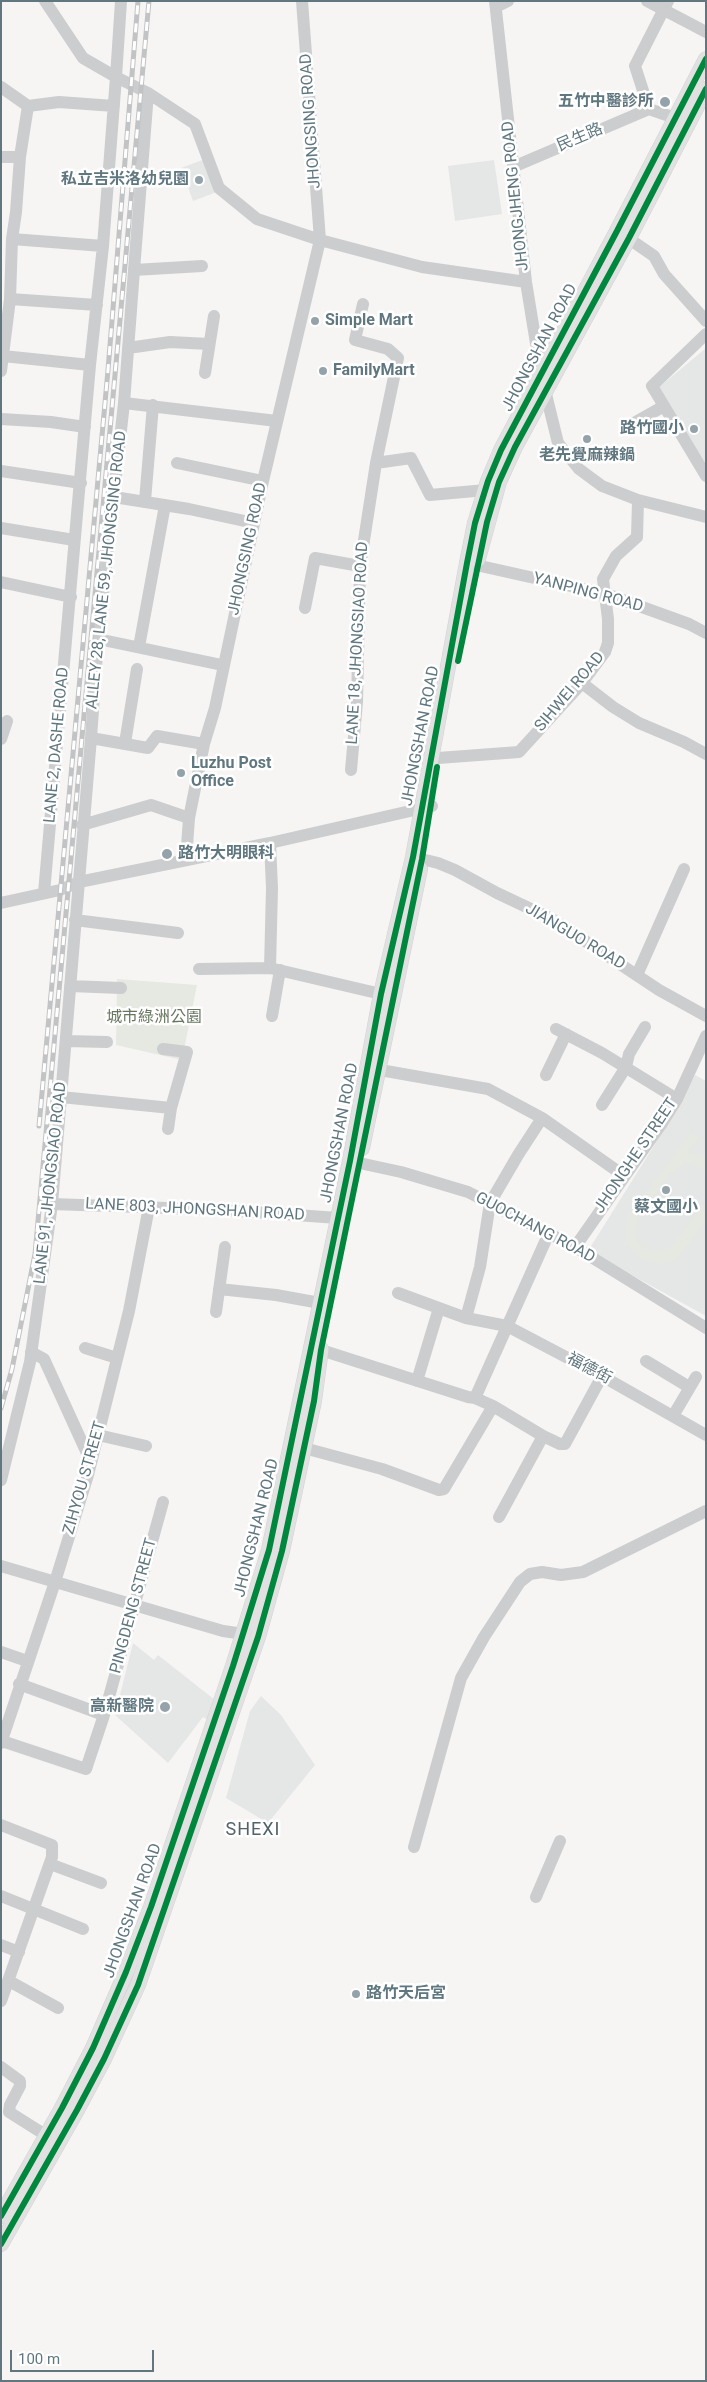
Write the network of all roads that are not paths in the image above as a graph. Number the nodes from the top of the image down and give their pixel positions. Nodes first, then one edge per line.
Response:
1 (45, 1) edge
2 (121, 1) edge
3 (302, 1) edge
4 (508, 1) edge
5 (648, 1) edge
6 (495, 4) edge
7 (666, 6) edge
8 (706, 32) edge
9 (706, 59) edge
10 (116, 77) junction
11 (1, 87) edge
12 (706, 89) edge
13 (148, 93) junction
14 (28, 106) junction
15 (114, 106) junction
16 (649, 109) junction
17 (675, 118) junction
18 (1, 156) edge
19 (20, 158) junction
20 (513, 167) junction
21 (623, 234) junction
22 (12, 239) junction
23 (320, 240) junction
24 (103, 246) junction
25 (6, 265) edge
26 (202, 266) dead end
27 (134, 270) junction
28 (526, 282) junction
29 (10, 299) junction
30 (363, 304) dead end
31 (97, 305) junction
32 (214, 316) dead end
33 (706, 321) edge
34 (706, 334) edge
35 (210, 344) junction
36 (128, 348) junction
37 (3, 356) junction
38 (90, 365) junction
39 (1, 371) edge
40 (205, 374) dead end
41 (541, 374) junction
42 (545, 390) junction
43 (124, 403) junction
44 (153, 405) junction
45 (664, 406) junction
46 (1, 419) edge
47 (277, 421) junction
48 (85, 427) junction
49 (627, 427) dead end
50 (177, 463) dead end
51 (376, 463) junction
52 (1, 471) edge
53 (706, 476) edge
54 (263, 480) junction
55 (81, 483) junction
56 (486, 490) junction
57 (114, 497) junction
58 (638, 500) junction
59 (145, 501) junction
60 (165, 505) junction
61 (706, 517) edge
62 (254, 523) junction
63 (1, 528) edge
64 (74, 540) junction
65 (472, 564) junction
66 (360, 566) junction
67 (1, 582) edge
68 (606, 594) junction
69 (70, 597) junction
70 (306, 608) dead end
71 (706, 633) edge
72 (98, 639) junction
73 (139, 647) junction
74 (222, 665) junction
75 (137, 669) dead end
76 (582, 683) junction
77 (7, 721) dead end
78 (91, 738) junction
79 (1, 739) edge
80 (125, 743) junction
81 (204, 744) junction
82 (706, 754) edge
83 (438, 758) junction
84 (351, 770) dead end
85 (427, 806) junction
86 (189, 818) junction
87 (82, 825) junction
88 (270, 843) junction
89 (418, 858) junction
90 (186, 860) junction
91 (684, 869) dead end
92 (78, 882) junction
93 (44, 893) junction
94 (1, 903) edge
95 (75, 920) junction
96 (178, 933) dead end
97 (199, 969) dead end
98 (275, 969) junction
99 (637, 975) junction
100 (70, 986) junction
101 (121, 988) dead end
102 (381, 994) junction
103 (272, 1016) dead end
104 (706, 1016) edge
105 (645, 1027) dead end
106 (706, 1036) edge
107 (66, 1041) junction
108 (107, 1042) dead end
109 (163, 1049) dead end
110 (626, 1067) junction
111 (380, 1070) junction
112 (546, 1075) dead end
113 (61, 1097) junction
114 (677, 1099) junction
115 (602, 1105) dead end
116 (170, 1108) junction
117 (542, 1118) junction
118 (168, 1129) dead end
119 (355, 1162) junction
120 (623, 1175) junction
121 (490, 1203) junction
122 (52, 1204) junction
123 (149, 1207) junction
124 (338, 1218) junction
125 (550, 1233) junction
126 (575, 1247) junction
127 (225, 1248) dead end
128 (219, 1289) junction
129 (398, 1293) dead end
130 (320, 1303) junction
131 (439, 1308) junction
132 (216, 1312) dead end
133 (466, 1318) junction
134 (507, 1326) junction
135 (706, 1328) edge
136 (85, 1348) dead end
137 (321, 1350) junction
138 (31, 1352) junction
139 (117, 1358) junction
140 (646, 1361) dead end
141 (602, 1376) junction
142 (417, 1381) junction
143 (475, 1398) junction
144 (493, 1406) junction
145 (673, 1416) junction
146 (98, 1435) junction
147 (706, 1435) edge
148 (543, 1436) junction
149 (146, 1446) dead end
150 (304, 1448) junction
151 (91, 1462) junction
152 (1, 1480) edge
153 (163, 1502) dead end
154 (706, 1511) edge
155 (499, 1517) dead end
156 (1, 1566) edge
157 (55, 1582) junction
158 (134, 1606) junction
159 (243, 1634) junction
160 (258, 1637) junction
161 (1, 1652) edge
162 (27, 1661) junction
163 (20, 1684) junction
164 (5, 1714) edge
165 (104, 1715) junction
166 (2, 1742) edge
167 (1, 1826) edge
168 (560, 1841) dead end
169 (414, 1847) dead end
170 (50, 1864) junction
171 (101, 1883) dead end
172 (1, 1896) edge
173 (536, 1897) dead end
174 (34, 1910) junction
175 (83, 1929) dead end
176 (1, 1946) edge
177 (19, 1952) junction
178 (9, 1980) junction
179 (1, 2001) edge
180 (58, 2008) dead end
181 (1, 2067) edge
182 (47, 2136) junction
183 (1, 2216) edge
184 (1, 2244) edge

1 - 10 street
2 - 10 street, LANE 2, DASHE ROAD
3 - 23 street, JHONGSING ROAD
4 - 6 street
5 - 7 street
6 - 20 street, JHONGJHENG ROAD
7 - 8 street
7 - 16 street
9 - 17 main road, JHONGSHAN ROAD
10 - 13 street
10 - 15 street, LANE 2, DASHE ROAD
11 - 14 street
12 - 21 main road, JHONGSHAN ROAD
13 - 23 street
13 - 27 street, ALLEY 28, LANE 59, JHONGSING ROAD
14 - 15 street
14 - 19 street
15 - 24 street, LANE 2, DASHE ROAD
16 - 17 street
16 - 20 street, 民生路
17 - 21 main road, JHONGSHAN ROAD
18 - 19 street
19 - 22 street
20 - 28 street, JHONGJHENG ROAD
21 - 33 street
21 - 41 main road, JHONGSHAN ROAD
21 - 42 main road, JHONGSHAN ROAD
22 - 24 street
22 - 25 street
23 - 28 street
23 - 47 street, JHONGSING ROAD
24 - 31 street, LANE 2, DASHE ROAD
25 - 29 street
26 - 27 street
27 - 36 street, ALLEY 28, LANE 59, JHONGSING ROAD
28 - 41 street, JHONGJHENG ROAD
29 - 31 street
29 - 37 street
30 - 51 street, LANE 18, JHONGSIAO ROAD
31 - 38 street, LANE 2, DASHE ROAD
32 - 35 street
34 - 45 street
35 - 36 street
35 - 40 street
36 - 43 street, ALLEY 28, LANE 59, JHONGSING ROAD
37 - 38 street
37 - 39 street
38 - 48 street, LANE 2, DASHE ROAD
41 - 42 street, JHONGJHENG ROAD
41 - 56 main road, JHONGSHAN ROAD
42 - 58 street, JHONGJHENG ROAD
42 - 65 main road, JHONGSHAN ROAD
43 - 44 street
43 - 57 street, ALLEY 28, LANE 59, JHONGSING ROAD
44 - 47 street
44 - 59 street
45 - 49 street
45 - 53 street
46 - 48 street
47 - 54 street, JHONGSING ROAD
48 - 55 street, LANE 2, DASHE ROAD
50 - 54 street
51 - 56 street
51 - 66 street, LANE 18, JHONGSIAO ROAD
52 - 55 street
54 - 62 street, JHONGSING ROAD
55 - 64 street, LANE 2, DASHE ROAD
56 - 65 main road, JHONGSHAN ROAD
57 - 59 street
57 - 72 street, ALLEY 28, LANE 59, JHONGSING ROAD
58 - 61 street, JHONGJHENG ROAD
58 - 68 street, SIHWEI ROAD
59 - 60 street
60 - 62 street
60 - 73 street
62 - 74 street, JHONGSING ROAD
63 - 64 street
64 - 69 street, LANE 2, DASHE ROAD
65 - 68 street, YANPING ROAD
65 - 83 main road, JHONGSHAN ROAD
65 - 85 main road, JHONGSHAN ROAD
66 - 70 street
66 - 84 street, LANE 18, JHONGSIAO ROAD
67 - 69 street
68 - 71 street, YANPING ROAD
68 - 76 street, SIHWEI ROAD
69 - 93 street, LANE 2, DASHE ROAD
72 - 73 street
72 - 78 street, ALLEY 28, LANE 59, JHONGSING ROAD
73 - 74 street
74 - 81 street, JHONGSING ROAD
75 - 80 street
76 - 82 street
76 - 83 street, SIHWEI ROAD
77 - 79 street
78 - 80 street
78 - 87 street, ALLEY 28, LANE 59, JHONGSING ROAD
80 - 81 street
81 - 86 street, JHONGSING ROAD
83 - 85 main road, JHONGSHAN ROAD
85 - 88 street
85 - 89 main road, JHONGSHAN ROAD
86 - 87 street
86 - 90 street, JHONGSING ROAD
87 - 92 street, LANE 91, JHONGSIAO ROAD
88 - 90 street
88 - 98 street
89 - 99 street, JIANGUO ROAD
89 - 102 main road, JHONGSHAN ROAD
89 - 111 main road, JHONGSHAN ROAD
90 - 92 street
91 - 99 street
92 - 93 street
92 - 95 street, LANE 91, JHONGSIAO ROAD
93 - 94 street
95 - 96 street
95 - 100 street, LANE 91, JHONGSIAO ROAD
97 - 98 street
98 - 102 street
98 - 103 street
99 - 104 street, JIANGUO ROAD
100 - 101 street
100 - 107 street, LANE 91, JHONGSIAO ROAD
102 - 119 main road, JHONGSHAN ROAD
105 - 110 street
106 - 114 street, JHONGHE STREET
107 - 108 street
107 - 113 street, LANE 91, JHONGSIAO ROAD
109 - 116 street
110 - 112 street
110 - 114 street
110 - 115 street
111 - 117 street
111 - 119 main road, JHONGSHAN ROAD
113 - 116 street
113 - 122 street, LANE 91, JHONGSIAO ROAD
114 - 120 street, JHONGHE STREET
116 - 118 street
117 - 120 street
117 - 121 street
119 - 121 street, GUOCHANG ROAD
119 - 124 main road, JHONGSHAN ROAD
119 - 137 main road, JHONGSHAN ROAD
120 - 126 street, JHONGHE STREET
121 - 125 street, GUOCHANG ROAD
121 - 133 street
122 - 123 street, LANE 803, JHONGSHAN ROAD
122 - 138 street, LANE 91, JHONGSIAO ROAD
123 - 124 street, LANE 803, JHONGSHAN ROAD
123 - 139 street, ZIHYOU STREET
124 - 130 main road, JHONGSHAN ROAD
125 - 126 street, GUOCHANG ROAD
125 - 134 street
126 - 135 street, GUOCHANG ROAD
127 - 128 street
128 - 130 street
128 - 132 street
129 - 131 street, 福德街
130 - 159 main road, JHONGSHAN ROAD
131 - 133 street, 福德街
131 - 142 street
133 - 134 street, 福德街
134 - 141 street, 福德街
134 - 143 street
136 - 139 street
137 - 142 street
137 - 150 main road, JHONGSHAN ROAD
138 - 151 street
138 - 152 street, LANE 91, JHONGSIAO ROAD
139 - 146 street, ZIHYOU STREET
140 - 145 street
141 - 145 street, 福德街
141 - 148 street
142 - 143 street
143 - 144 street
144 - 148 street
144 - 150 street
145 - 147 street, 福德街
146 - 149 street
146 - 151 street, ZIHYOU STREET
148 - 155 street
150 - 160 main road, JHONGSHAN ROAD
151 - 157 street, ZIHYOU STREET
153 - 158 street, PINGDENG STREET
154 - 169 street
156 - 157 street
157 - 158 street
157 - 162 street, ZIHYOU STREET
158 - 159 street
158 - 165 street, PINGDENG STREET
159 - 160 street
159 - 182 main road, JHONGSHAN ROAD
160 - 184 main road, JHONGSHAN ROAD
161 - 162 street
162 - 163 street, ZIHYOU STREET
163 - 164 street, ZIHYOU STREET
163 - 165 street
164 - 166 street, ZIHYOU STREET
165 - 166 street, PINGDENG STREET
167 - 170 street
168 - 173 street
170 - 171 street
170 - 174 street
172 - 174 street
174 - 175 street
174 - 177 street
176 - 177 street
177 - 178 street
178 - 179 street
178 - 180 street
181 - 182 street
182 - 183 main road, JHONGSHAN ROAD

